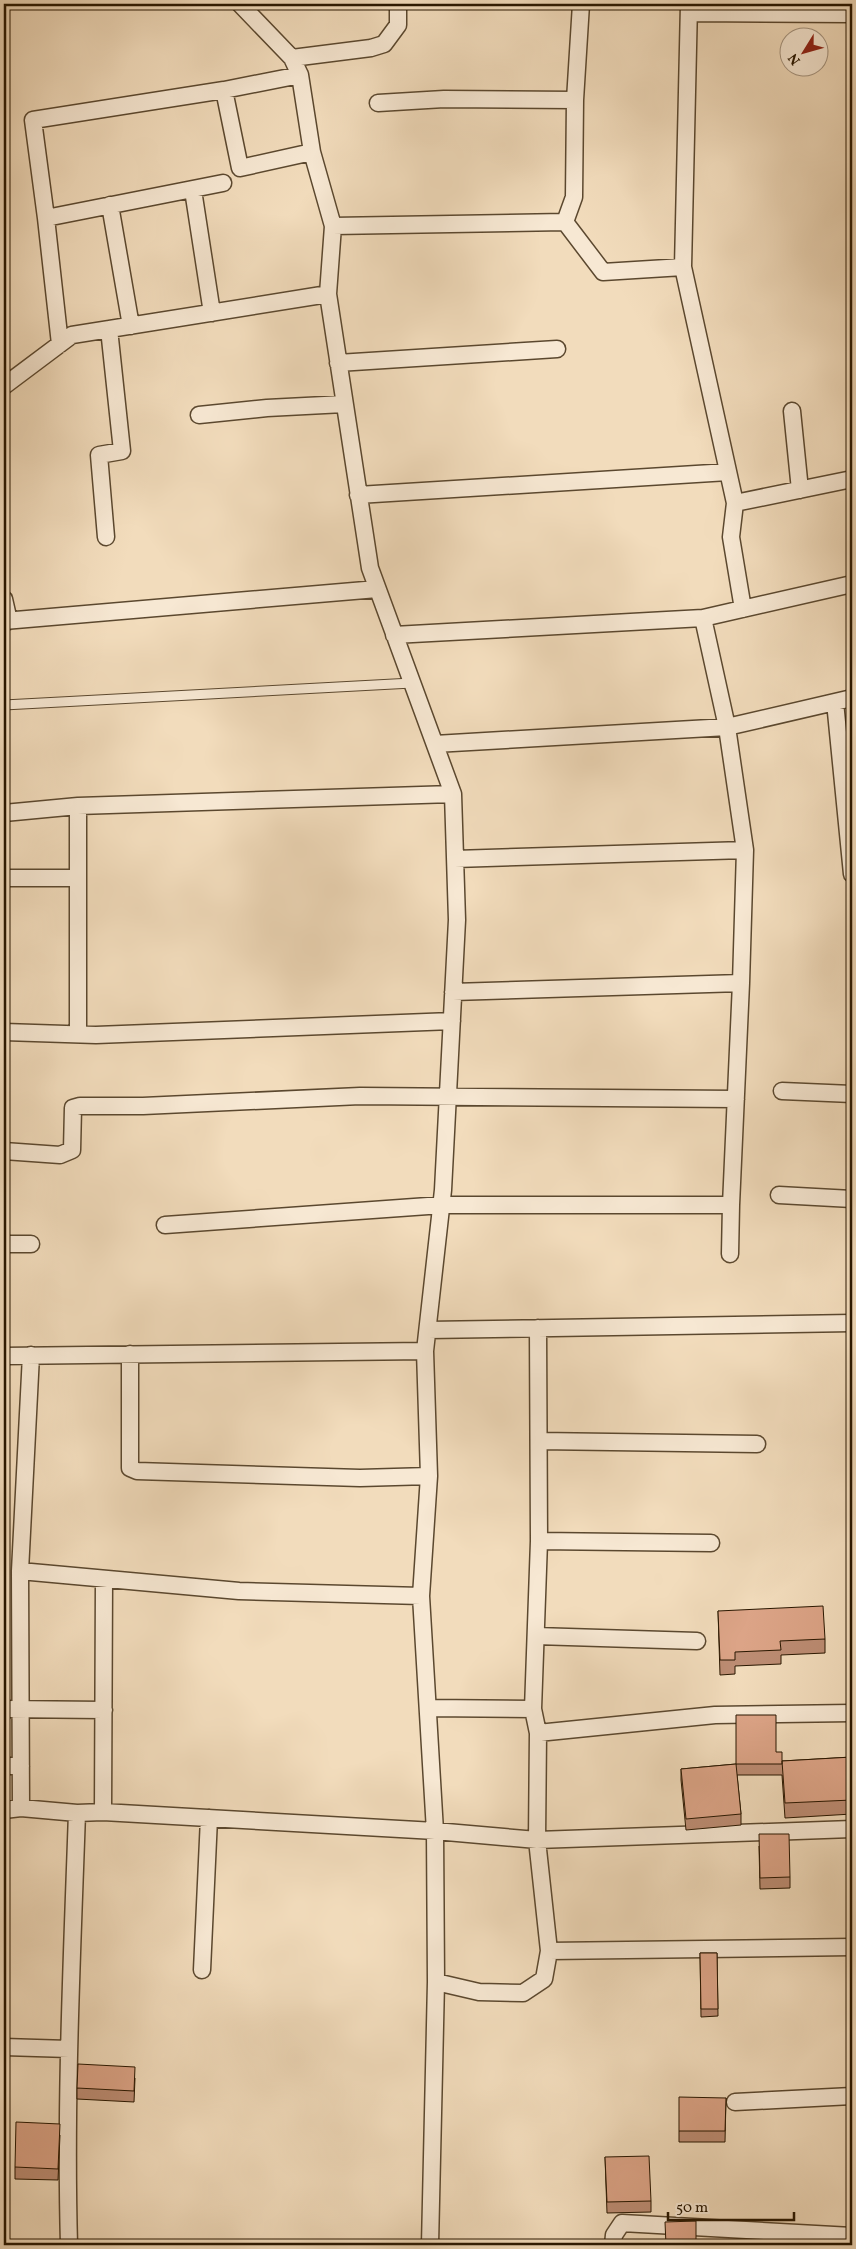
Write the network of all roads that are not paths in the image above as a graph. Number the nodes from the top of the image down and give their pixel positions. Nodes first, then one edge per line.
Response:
1 (240, 4) edge
2 (398, 4) edge
3 (581, 4) edge
4 (689, 8) edge
5 (852, 14) edge
6 (292, 58) junction
7 (300, 75) junction
8 (224, 90) junction
9 (575, 100) junction
10 (378, 103) dead end
11 (312, 152) junction
12 (223, 183) dead end
13 (193, 190) junction
14 (110, 205) junction
15 (46, 218) junction
16 (565, 222) junction
17 (333, 226) junction
18 (683, 267) junction
19 (328, 294) junction
20 (212, 313) junction
21 (131, 326) junction
22 (109, 329) junction
23 (60, 344) junction
24 (557, 349) dead end
25 (338, 363) junction
26 (4, 386) edge
27 (344, 404) junction
28 (792, 411) dead end
29 (199, 415) dead end
30 (728, 472) junction
31 (852, 479) edge
32 (800, 490) junction
33 (358, 495) junction
34 (735, 503) junction
35 (106, 536) dead end
36 (852, 584) edge
37 (377, 588) junction
38 (4, 600) edge
39 (742, 609) junction
40 (703, 618) junction
41 (6, 621) edge
42 (394, 635) junction
43 (412, 682) junction
44 (852, 698) edge
45 (835, 702) junction
46 (4, 706) edge
47 (727, 727) junction
48 (434, 744) junction
49 (453, 794) junction
50 (78, 806) junction
51 (4, 813) edge
52 (745, 850) junction
53 (455, 859) junction
54 (852, 874) edge
55 (4, 878) edge
56 (78, 878) junction
57 (741, 984) junction
58 (453, 992) junction
59 (452, 1021) junction
60 (4, 1032) edge
61 (78, 1034) junction
62 (782, 1091) dead end
63 (852, 1094) edge
64 (447, 1097) junction
65 (736, 1099) junction
66 (4, 1150) edge
67 (780, 1195) dead end
68 (852, 1199) edge
69 (442, 1205) junction
70 (731, 1205) junction
71 (165, 1225) dead end
72 (4, 1244) edge
73 (31, 1244) dead end
74 (730, 1254) dead end
75 (852, 1323) edge
76 (538, 1328) junction
77 (428, 1330) junction
78 (425, 1351) junction
79 (130, 1354) junction
80 (4, 1356) edge
81 (31, 1356) junction
82 (539, 1441) junction
83 (757, 1444) dead end
84 (429, 1476) junction
85 (539, 1541) junction
86 (712, 1543) dead end
87 (20, 1571) junction
88 (104, 1579) junction
89 (421, 1596) junction
90 (12, 1612) edge
91 (536, 1636) junction
92 (697, 1641) dead end
93 (20, 1708) junction
94 (428, 1708) junction
95 (4, 1709) edge
96 (533, 1709) junction
97 (104, 1710) junction
98 (852, 1713) edge
99 (538, 1733) junction
100 (4, 1766) edge
101 (21, 1766) junction
102 (21, 1808) junction
103 (4, 1810) edge
104 (103, 1812) junction
105 (77, 1813) junction
106 (209, 1818) junction
107 (852, 1829) edge
108 (435, 1831) junction
109 (537, 1840) junction
110 (852, 1947) edge
111 (548, 1951) junction
112 (202, 1970) dead end
113 (436, 1982) junction
114 (4, 2047) edge
115 (69, 2049) junction
116 (852, 2096) edge
117 (735, 2102) dead end
118 (849, 2239) edge
119 (68, 2245) edge
120 (430, 2245) edge
121 (613, 2245) edge

1 - 6 street
2 - 6 street
3 - 9 street
4 - 5 street
4 - 18 street
6 - 7 street
7 - 8 street
7 - 11 street
8 - 11 street
8 - 15 street
9 - 10 street
9 - 16 street
11 - 17 street
12 - 13 street
13 - 14 street
13 - 20 street
14 - 15 street
14 - 21 street
15 - 23 street
16 - 17 street
16 - 18 street
17 - 19 street
18 - 30 street
19 - 20 street
19 - 25 street
20 - 21 street
21 - 22 street
22 - 23 street
22 - 35 street
23 - 26 street
24 - 25 street
25 - 27 street
27 - 29 street
27 - 33 street
28 - 32 street
30 - 33 street
30 - 34 street
31 - 32 street
32 - 34 street
33 - 37 street
34 - 39 street
36 - 39 street
37 - 41 street
37 - 42 street
38 - 41 street
39 - 40 street
40 - 42 street
40 - 47 street
42 - 43 street
43 - 46 lane
43 - 48 street
44 - 45 street
45 - 47 street
45 - 54 street
47 - 48 street
47 - 52 street
48 - 49 street
49 - 50 street
49 - 53 street
50 - 51 street
50 - 56 street
52 - 53 street
52 - 57 street
53 - 58 street
55 - 56 street
56 - 61 street
57 - 58 street
57 - 65 street
58 - 59 street
59 - 61 street
59 - 64 street
60 - 61 street
62 - 63 street
64 - 65 street
64 - 66 street
64 - 69 street
65 - 70 street
67 - 68 street
69 - 70 street
69 - 71 street
69 - 77 street
70 - 74 street
72 - 73 street
75 - 76 street
76 - 77 street
76 - 82 street
77 - 78 street
78 - 79 street
78 - 84 street
79 - 81 street
79 - 84 street
80 - 81 street
81 - 87 street
82 - 83 street
82 - 85 street
84 - 89 street
85 - 86 street
85 - 91 street
87 - 88 street
87 - 90 street
88 - 89 street
88 - 97 street
89 - 94 street
90 - 93 street
91 - 92 street
91 - 96 street
93 - 95 street
93 - 97 street
93 - 101 street
94 - 96 street
94 - 108 street
96 - 99 street
97 - 104 street
98 - 99 street
99 - 109 street
100 - 101 street
101 - 102 street
102 - 103 street
102 - 105 street
104 - 105 street
104 - 106 street
105 - 115 street
106 - 108 street
106 - 112 street
107 - 109 street
108 - 109 street
108 - 113 street
109 - 111 street
110 - 111 street
111 - 113 street
113 - 120 street
114 - 115 street
115 - 119 street
116 - 117 street
118 - 121 street

